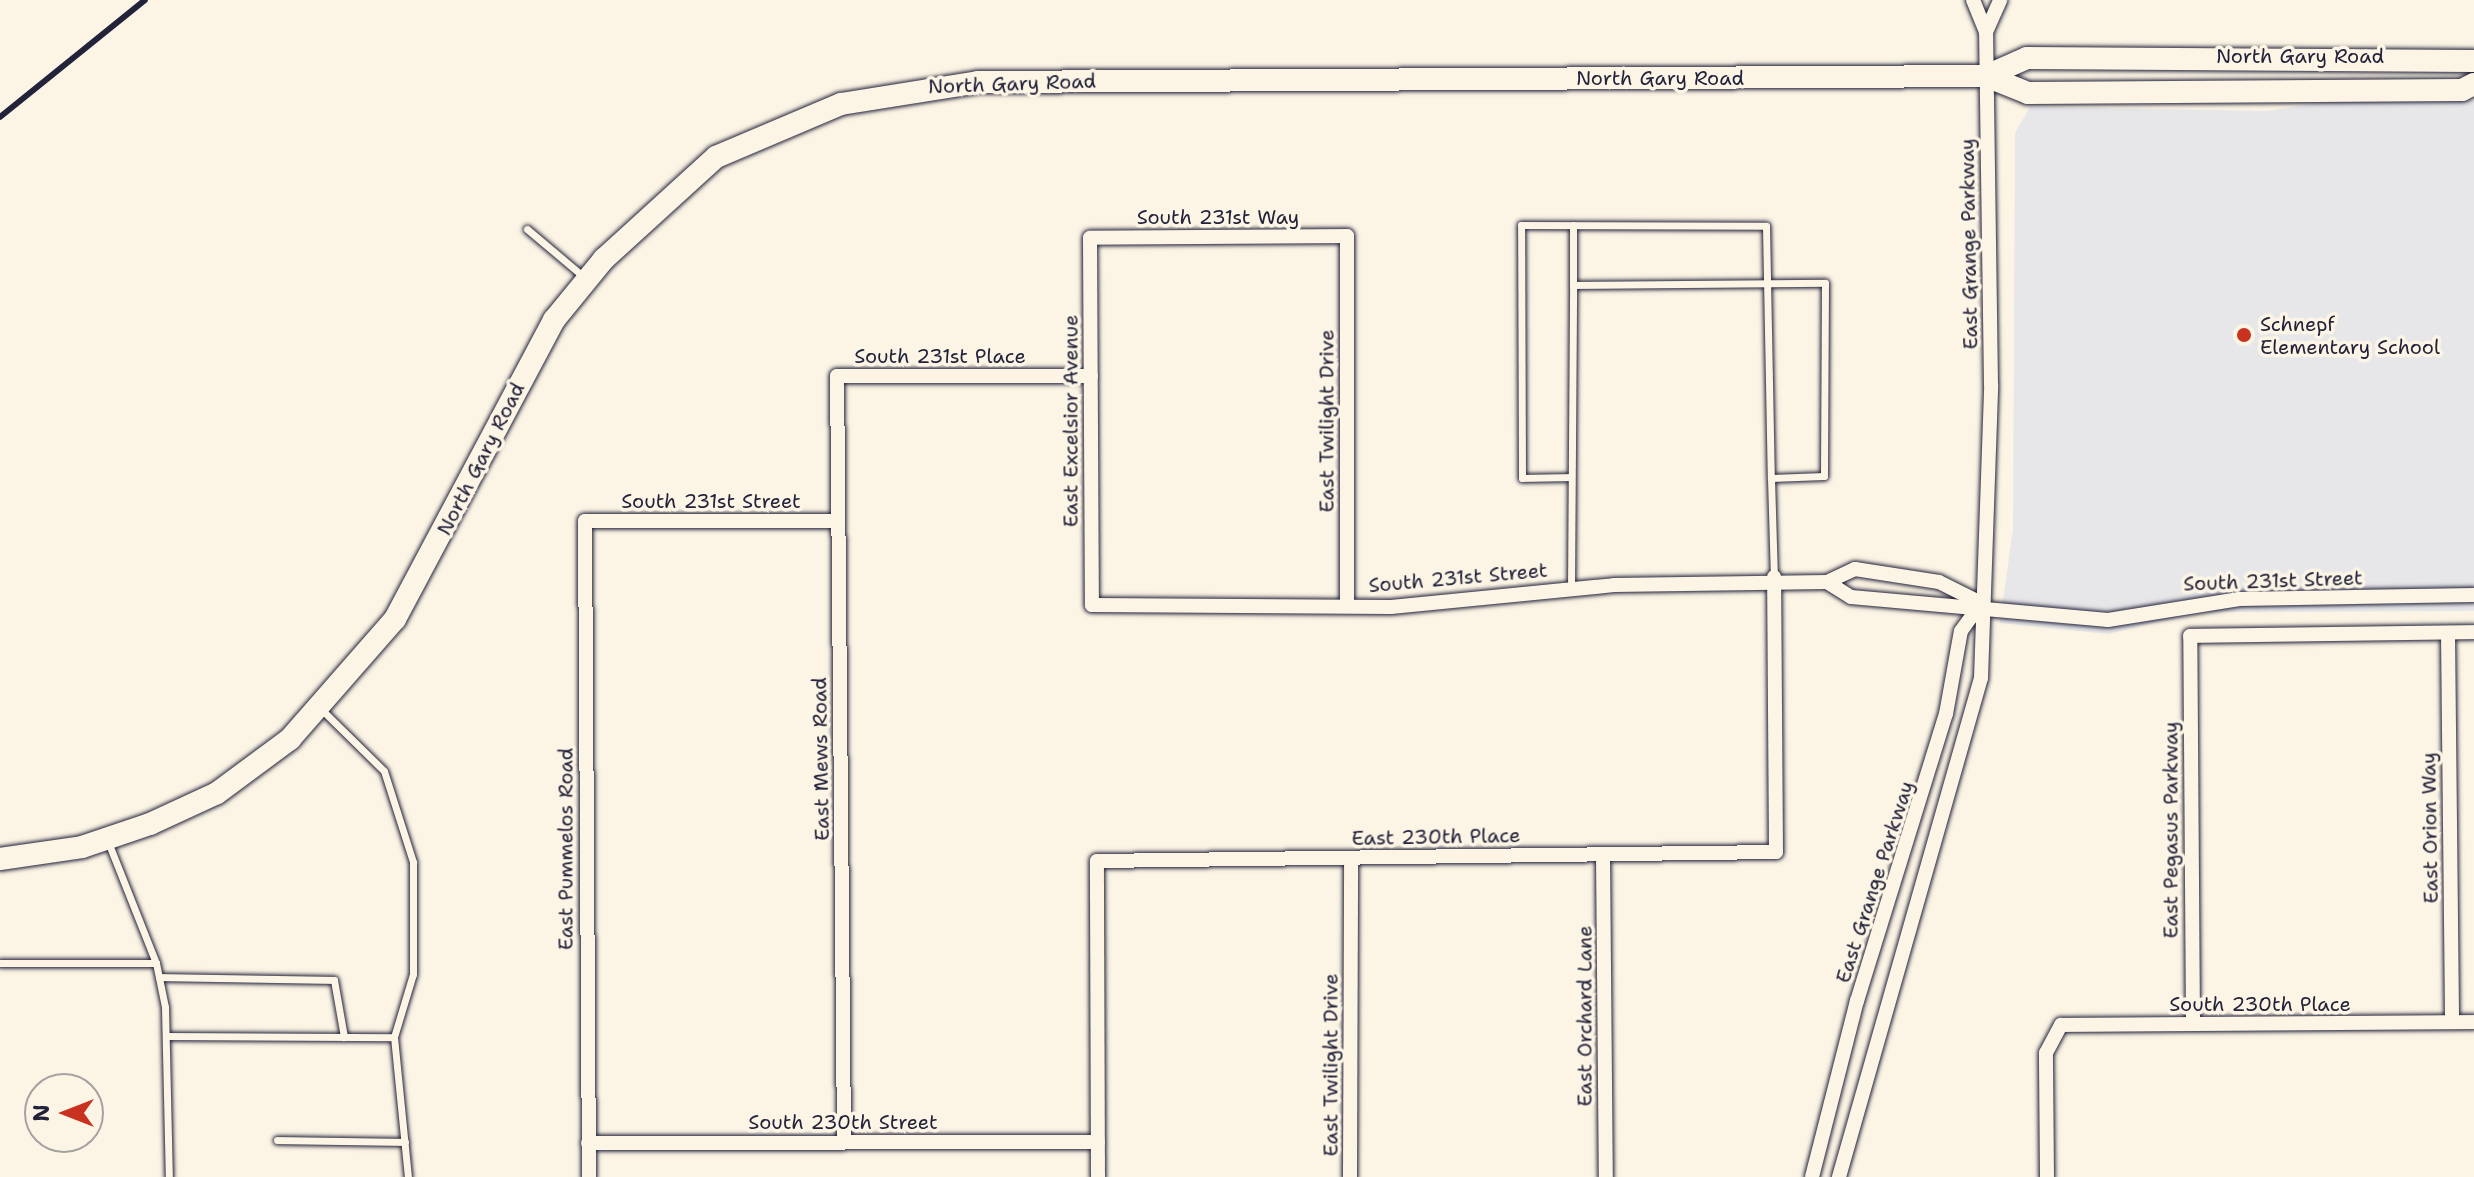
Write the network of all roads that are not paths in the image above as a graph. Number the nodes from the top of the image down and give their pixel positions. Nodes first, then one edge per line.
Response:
1 (1973, 0) edge
2 (2000, 0) edge
3 (1986, 32) junction
4 (2474, 61) edge
5 (1986, 76) junction
6 (2474, 84) edge
7 (1573, 225) junction
8 (527, 229) dead end
9 (1347, 236) joint
10 (1090, 238) joint
11 (587, 280) junction
12 (1770, 284) junction
13 (1573, 285) junction
14 (837, 376) joint
15 (1091, 376) junction
16 (1571, 477) junction
17 (1771, 478) junction
18 (585, 521) joint
19 (838, 521) junction
20 (1774, 577) junction
21 (1827, 582) junction
22 (1571, 589) junction
23 (2474, 595) edge
24 (1981, 603) junction
25 (1092, 605) joint
26 (1347, 606) junction
27 (2474, 632) edge
28 (2448, 633) junction
29 (321, 709) junction
30 (108, 840) junction
31 (1603, 854) junction
32 (1351, 858) junction
33 (0, 859) edge
34 (0, 963) edge
35 (156, 963) junction
36 (159, 977) junction
37 (2452, 1022) junction
38 (2474, 1022) edge
39 (2193, 1024) junction
40 (167, 1036) junction
41 (344, 1037) junction
42 (394, 1037) junction
43 (277, 1140) dead end
44 (844, 1141) junction
45 (405, 1142) junction
46 (1098, 1142) junction
47 (588, 1143) junction
48 (169, 1177) edge
49 (408, 1177) edge
50 (589, 1177) edge
51 (1098, 1177) edge
52 (1350, 1177) edge
53 (1606, 1177) edge
54 (1812, 1177) edge
55 (1839, 1177) edge
56 (2047, 1177) edge

1 - 3 street
2 - 3 street
3 - 5 street, East Grange Parkway
4 - 5 main road, North Gary Road
5 - 6 main road, North Gary Road
5 - 11 main road, North Gary Road
5 - 24 street, East Grange Parkway
7 - 12 lane
7 - 13 lane
7 - 16 lane
8 - 11 lane
9 - 10 street, South 231st Way
9 - 26 street, East Twilight Drive
10 - 15 street, East Excelsior Avenue
11 - 29 main road, North Gary Road
12 - 13 lane
12 - 17 lane
12 - 17 lane
13 - 16 lane
14 - 15 street, South 231st Place
14 - 19 street, East Mews Road
15 - 25 street, East Excelsior Avenue
16 - 22 lane
17 - 20 lane
18 - 19 street, South 231st Street
18 - 47 street, East Pummelos Road
19 - 44 street, East Mews Road
20 - 21 street, South 231st Street
20 - 22 street, South 231st Street
20 - 31 street, East 230th Place
21 - 24 street, South 231st Street
21 - 24 street, South 231st Street
22 - 26 street, South 231st Street
23 - 24 street, South 231st Street
24 - 54 street, East Grange Parkway
24 - 55 street, East Grange Parkway
25 - 26 street, South 231st Street
27 - 28 street
28 - 37 street, East Orion Way
28 - 39 street, East Pegasus Parkway
29 - 30 main road, North Gary Road
29 - 42 lane
30 - 33 main road, North Gary Road
30 - 35 lane
31 - 32 street, East 230th Place
31 - 53 street, East Orchard Lane
32 - 46 street, East 230th Place
32 - 52 street, East Twilight Drive
34 - 35 lane
35 - 36 lane
36 - 40 lane
36 - 41 lane
37 - 38 street, South 230th Place
37 - 39 street, South 230th Place
39 - 56 street, South 230th Place
40 - 41 lane
40 - 48 lane
41 - 42 lane
42 - 45 lane
43 - 45 lane
44 - 46 street, South 230th Street
44 - 47 street, South 230th Street
45 - 49 lane
46 - 51 street
47 - 50 street, East Pummelos Road

